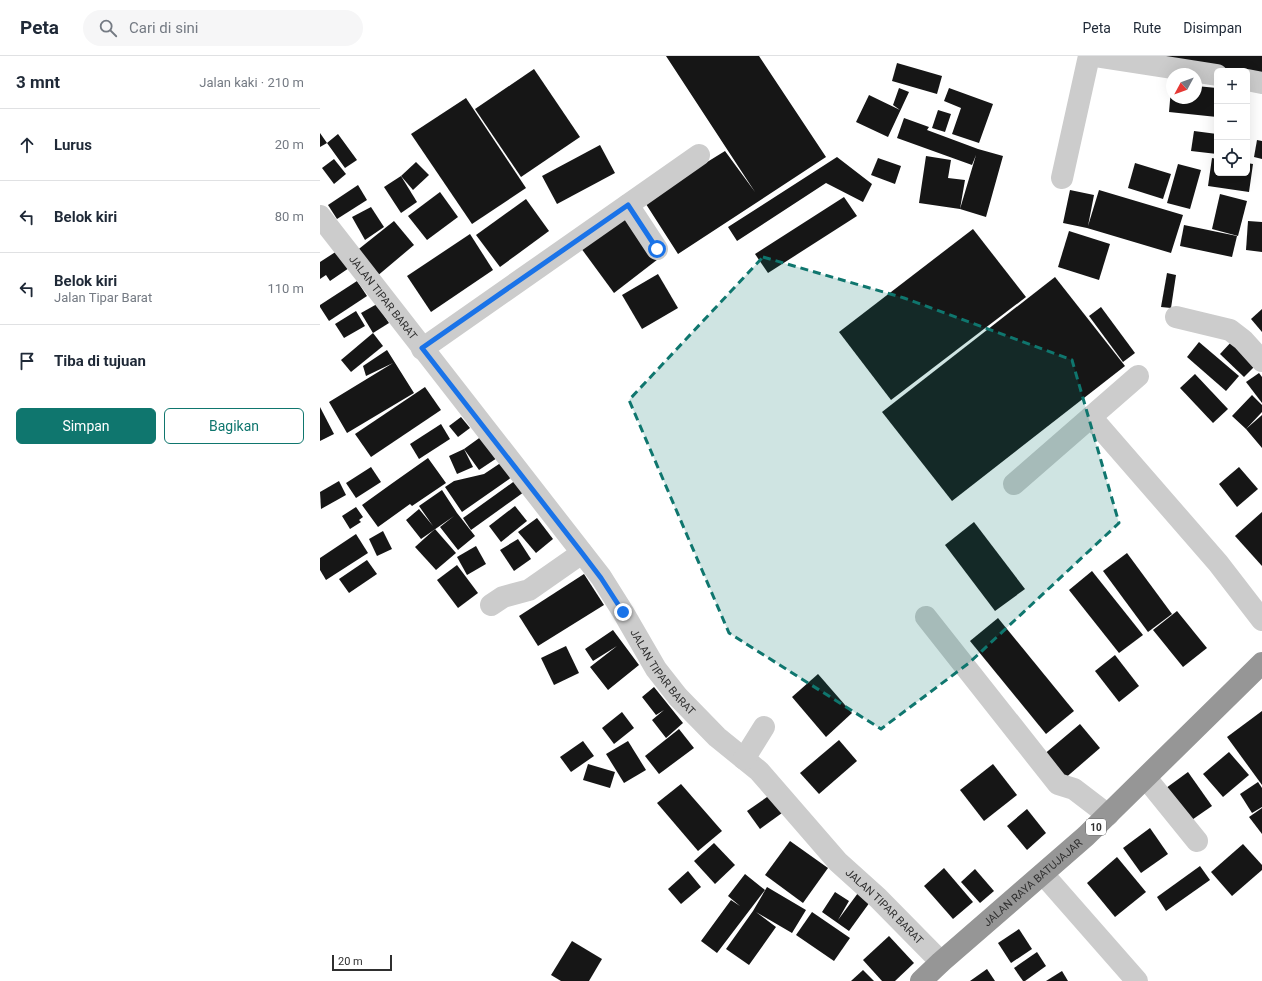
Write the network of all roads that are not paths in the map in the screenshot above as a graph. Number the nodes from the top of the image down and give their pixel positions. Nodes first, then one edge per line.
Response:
1 (1089, 56) edge
2 (1094, 56) edge
3 (1214, 75) edge
4 (1250, 80) edge
5 (1262, 82) edge
6 (699, 155) dead end
7 (1062, 178) dead end
8 (628, 205) junction
9 (321, 220) edge
10 (657, 249) dead end
11 (1176, 317) dead end
12 (422, 348) junction
13 (1262, 361) edge
14 (1138, 376) dead end
15 (1091, 417) junction
16 (1014, 484) dead end
17 (582, 553) junction
18 (490, 605) dead end
19 (926, 617) dead end
20 (1262, 620) edge
21 (1262, 663) edge
22 (764, 727) dead end
23 (744, 759) junction
24 (1146, 778) junction
25 (1108, 815) junction
26 (1197, 841) dead end
27 (1043, 874) junction
28 (941, 962) junction
29 (921, 981) edge
30 (1138, 981) edge

1 - 7 street
2 - 3 street
4 - 5 street
6 - 8 street
8 - 10 street
8 - 12 street
9 - 12 street, JALAN TIPAR BARAT
11 - 13 street
12 - 17 street, JALAN TIPAR BARAT
14 - 15 street
15 - 16 street
15 - 20 street
17 - 18 street
17 - 23 street, JALAN TIPAR BARAT
19 - 25 street
21 - 24 highway, JALAN RAYA BATUJAJAR / 10
22 - 23 street
23 - 28 street, JALAN TIPAR BARAT
24 - 25 highway, JALAN RAYA BATUJAJAR / 10
24 - 26 street
25 - 27 highway, JALAN RAYA BATUJAJAR / 10
27 - 28 highway, JALAN RAYA BATUJAJAR / 10
27 - 30 street
28 - 29 highway, JALAN RAYA BATUJAJAR / 10

